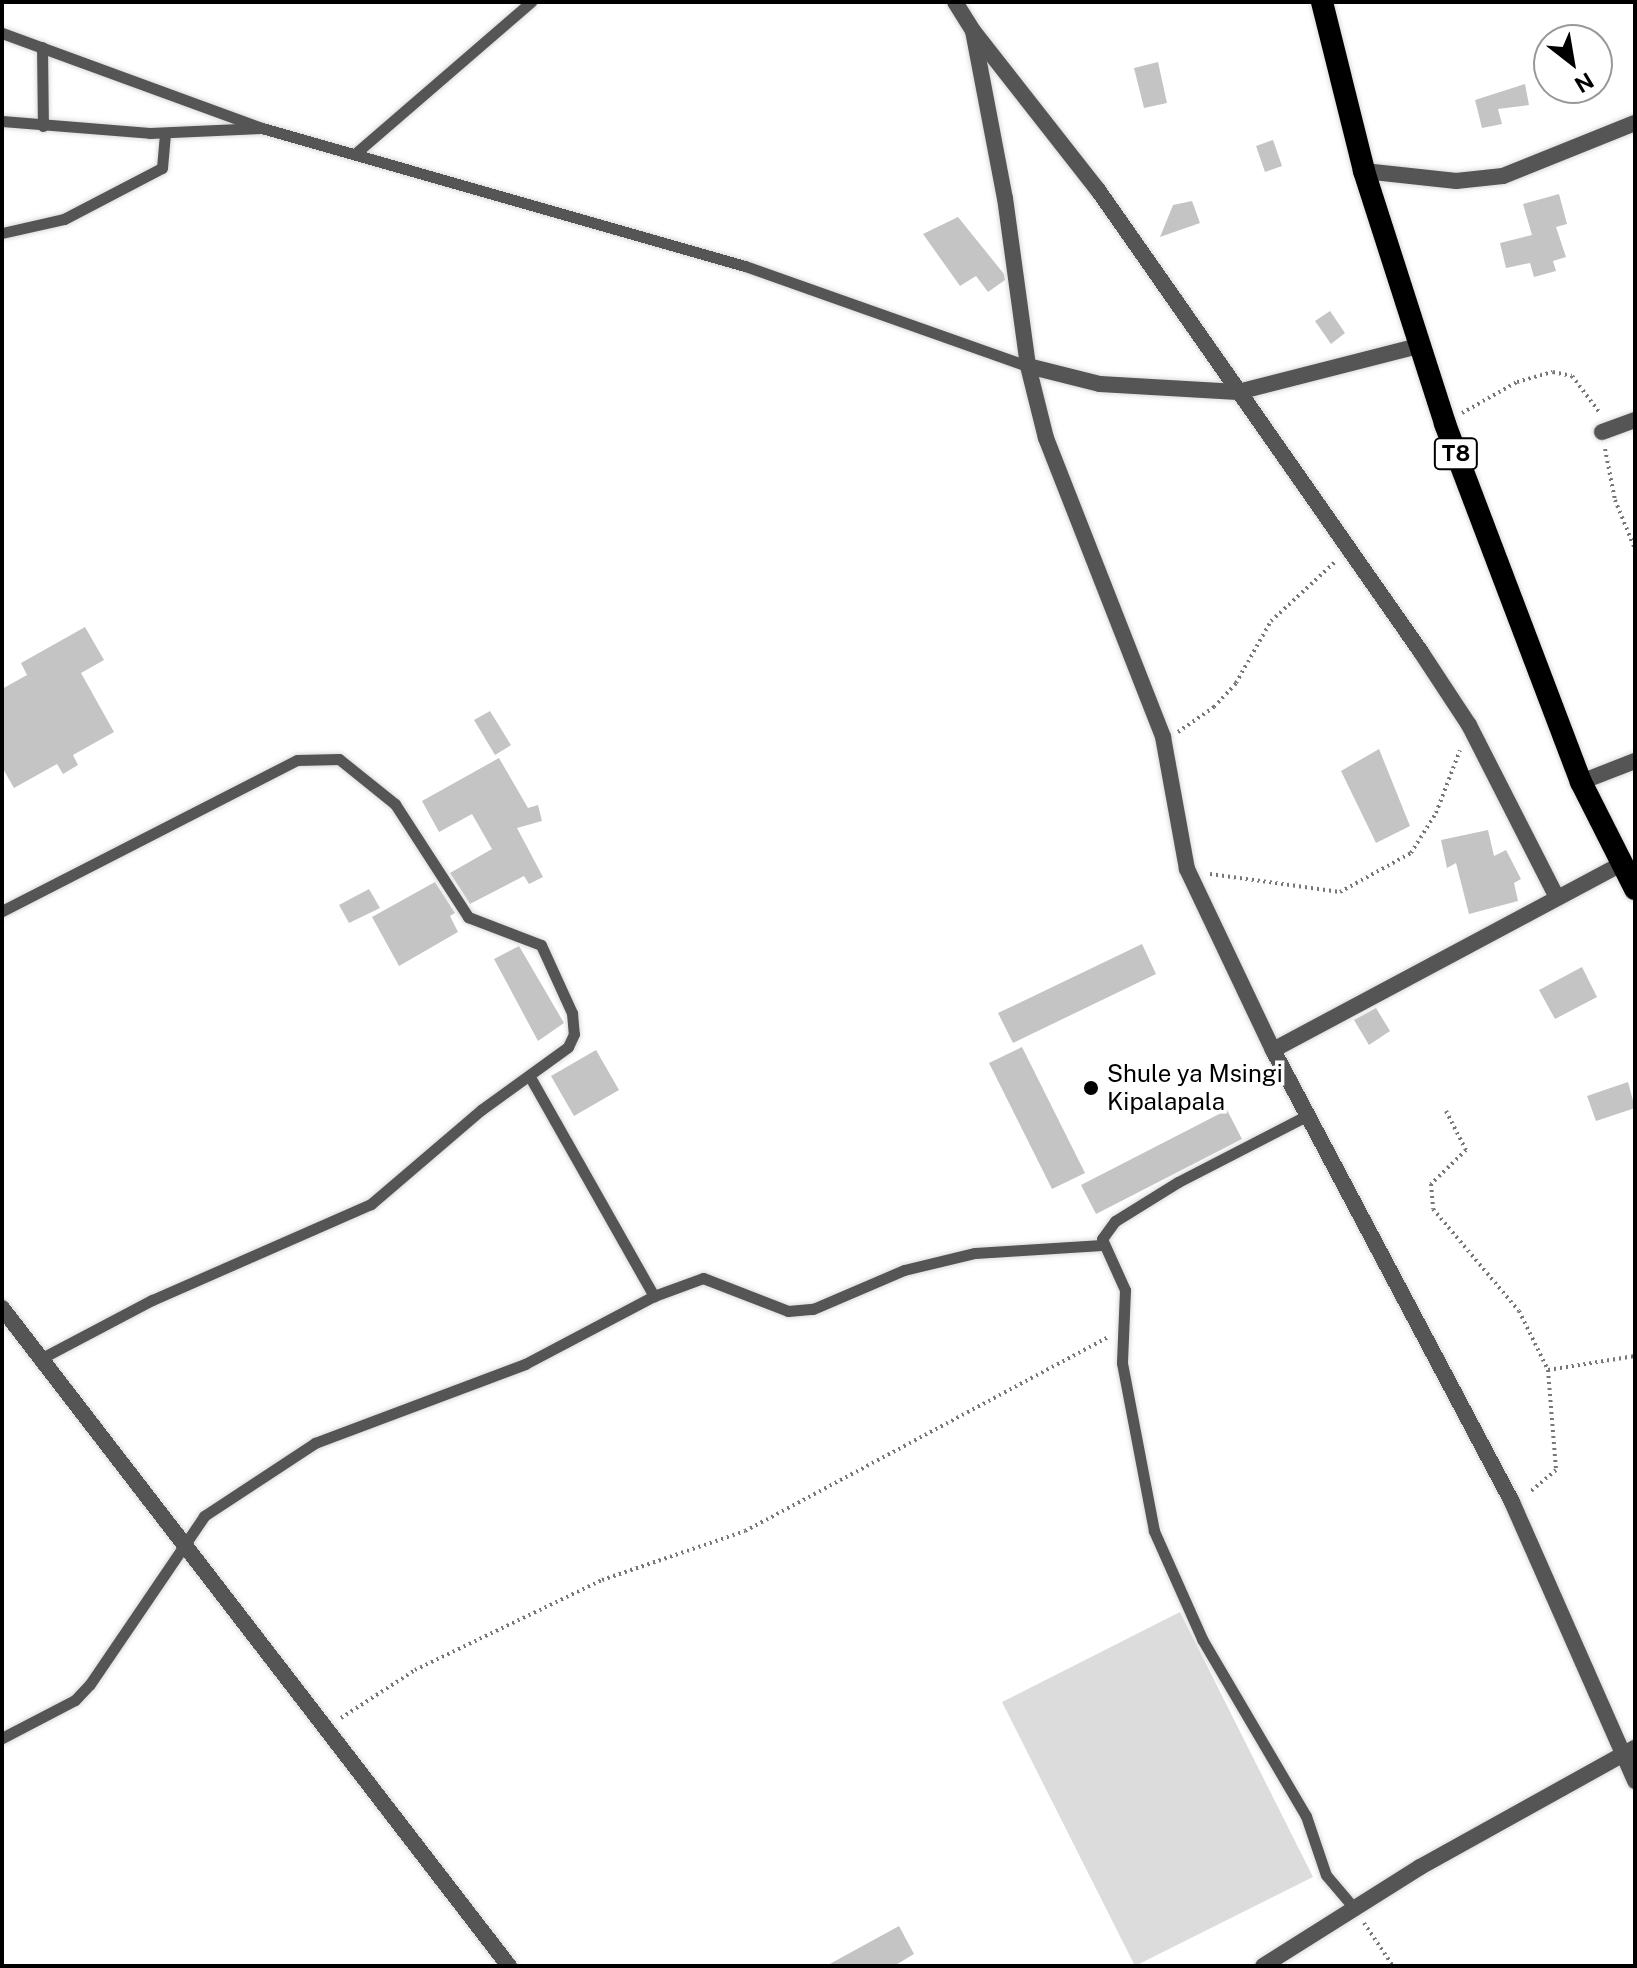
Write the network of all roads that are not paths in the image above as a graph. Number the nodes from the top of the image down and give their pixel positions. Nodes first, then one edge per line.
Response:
1 (531, 2) edge
2 (955, 2) edge
3 (1322, 2) edge
4 (973, 31) junction
5 (2, 33) edge
6 (42, 47) junction
7 (2, 121) edge
8 (1635, 123) edge
9 (43, 126) junction
10 (262, 128) junction
11 (165, 133) junction
12 (357, 152) junction
13 (1364, 171) junction
14 (2, 233) edge
15 (1419, 346) junction
16 (1028, 366) junction
17 (1238, 392) junction
18 (1635, 420) edge
19 (1602, 432) road end
20 (1635, 761) edge
21 (1581, 782) junction
22 (1623, 863) junction
23 (1635, 889) edge
24 (1556, 896) junction
25 (2, 911) edge
26 (1273, 1050) junction
27 (530, 1077) junction
28 (1308, 1115) junction
29 (1102, 1245) junction
30 (654, 1296) junction
31 (2, 1308) edge
32 (42, 1358) junction
33 (181, 1542) junction
34 (2, 1738) edge
35 (1629, 1751) edge
36 (1635, 1781) edge
37 (1354, 1908) junction
38 (509, 1966) edge
39 (1263, 1966) edge

1 - 12 lane
2 - 4 street
3 - 13 highway, T8
4 - 16 street
4 - 17 street
5 - 6 lane
6 - 9 lane
6 - 10 lane
7 - 9 lane
8 - 13 street
9 - 11 lane
10 - 11 lane
10 - 12 lane
11 - 14 lane
12 - 16 lane
13 - 15 highway, T8
15 - 17 street
15 - 21 highway, T8
16 - 17 street
16 - 26 street
17 - 24 street
18 - 19 street
20 - 21 street
21 - 22 highway, T8
22 - 23 highway, T8
22 - 24 street
24 - 26 street
25 - 27 lane
26 - 28 street
27 - 30 lane
27 - 32 lane
28 - 29 lane
28 - 35 street
29 - 30 lane
29 - 37 lane
30 - 33 lane
31 - 32 street
32 - 33 street
33 - 34 lane
33 - 38 street
35 - 36 street
35 - 37 street
37 - 39 street

